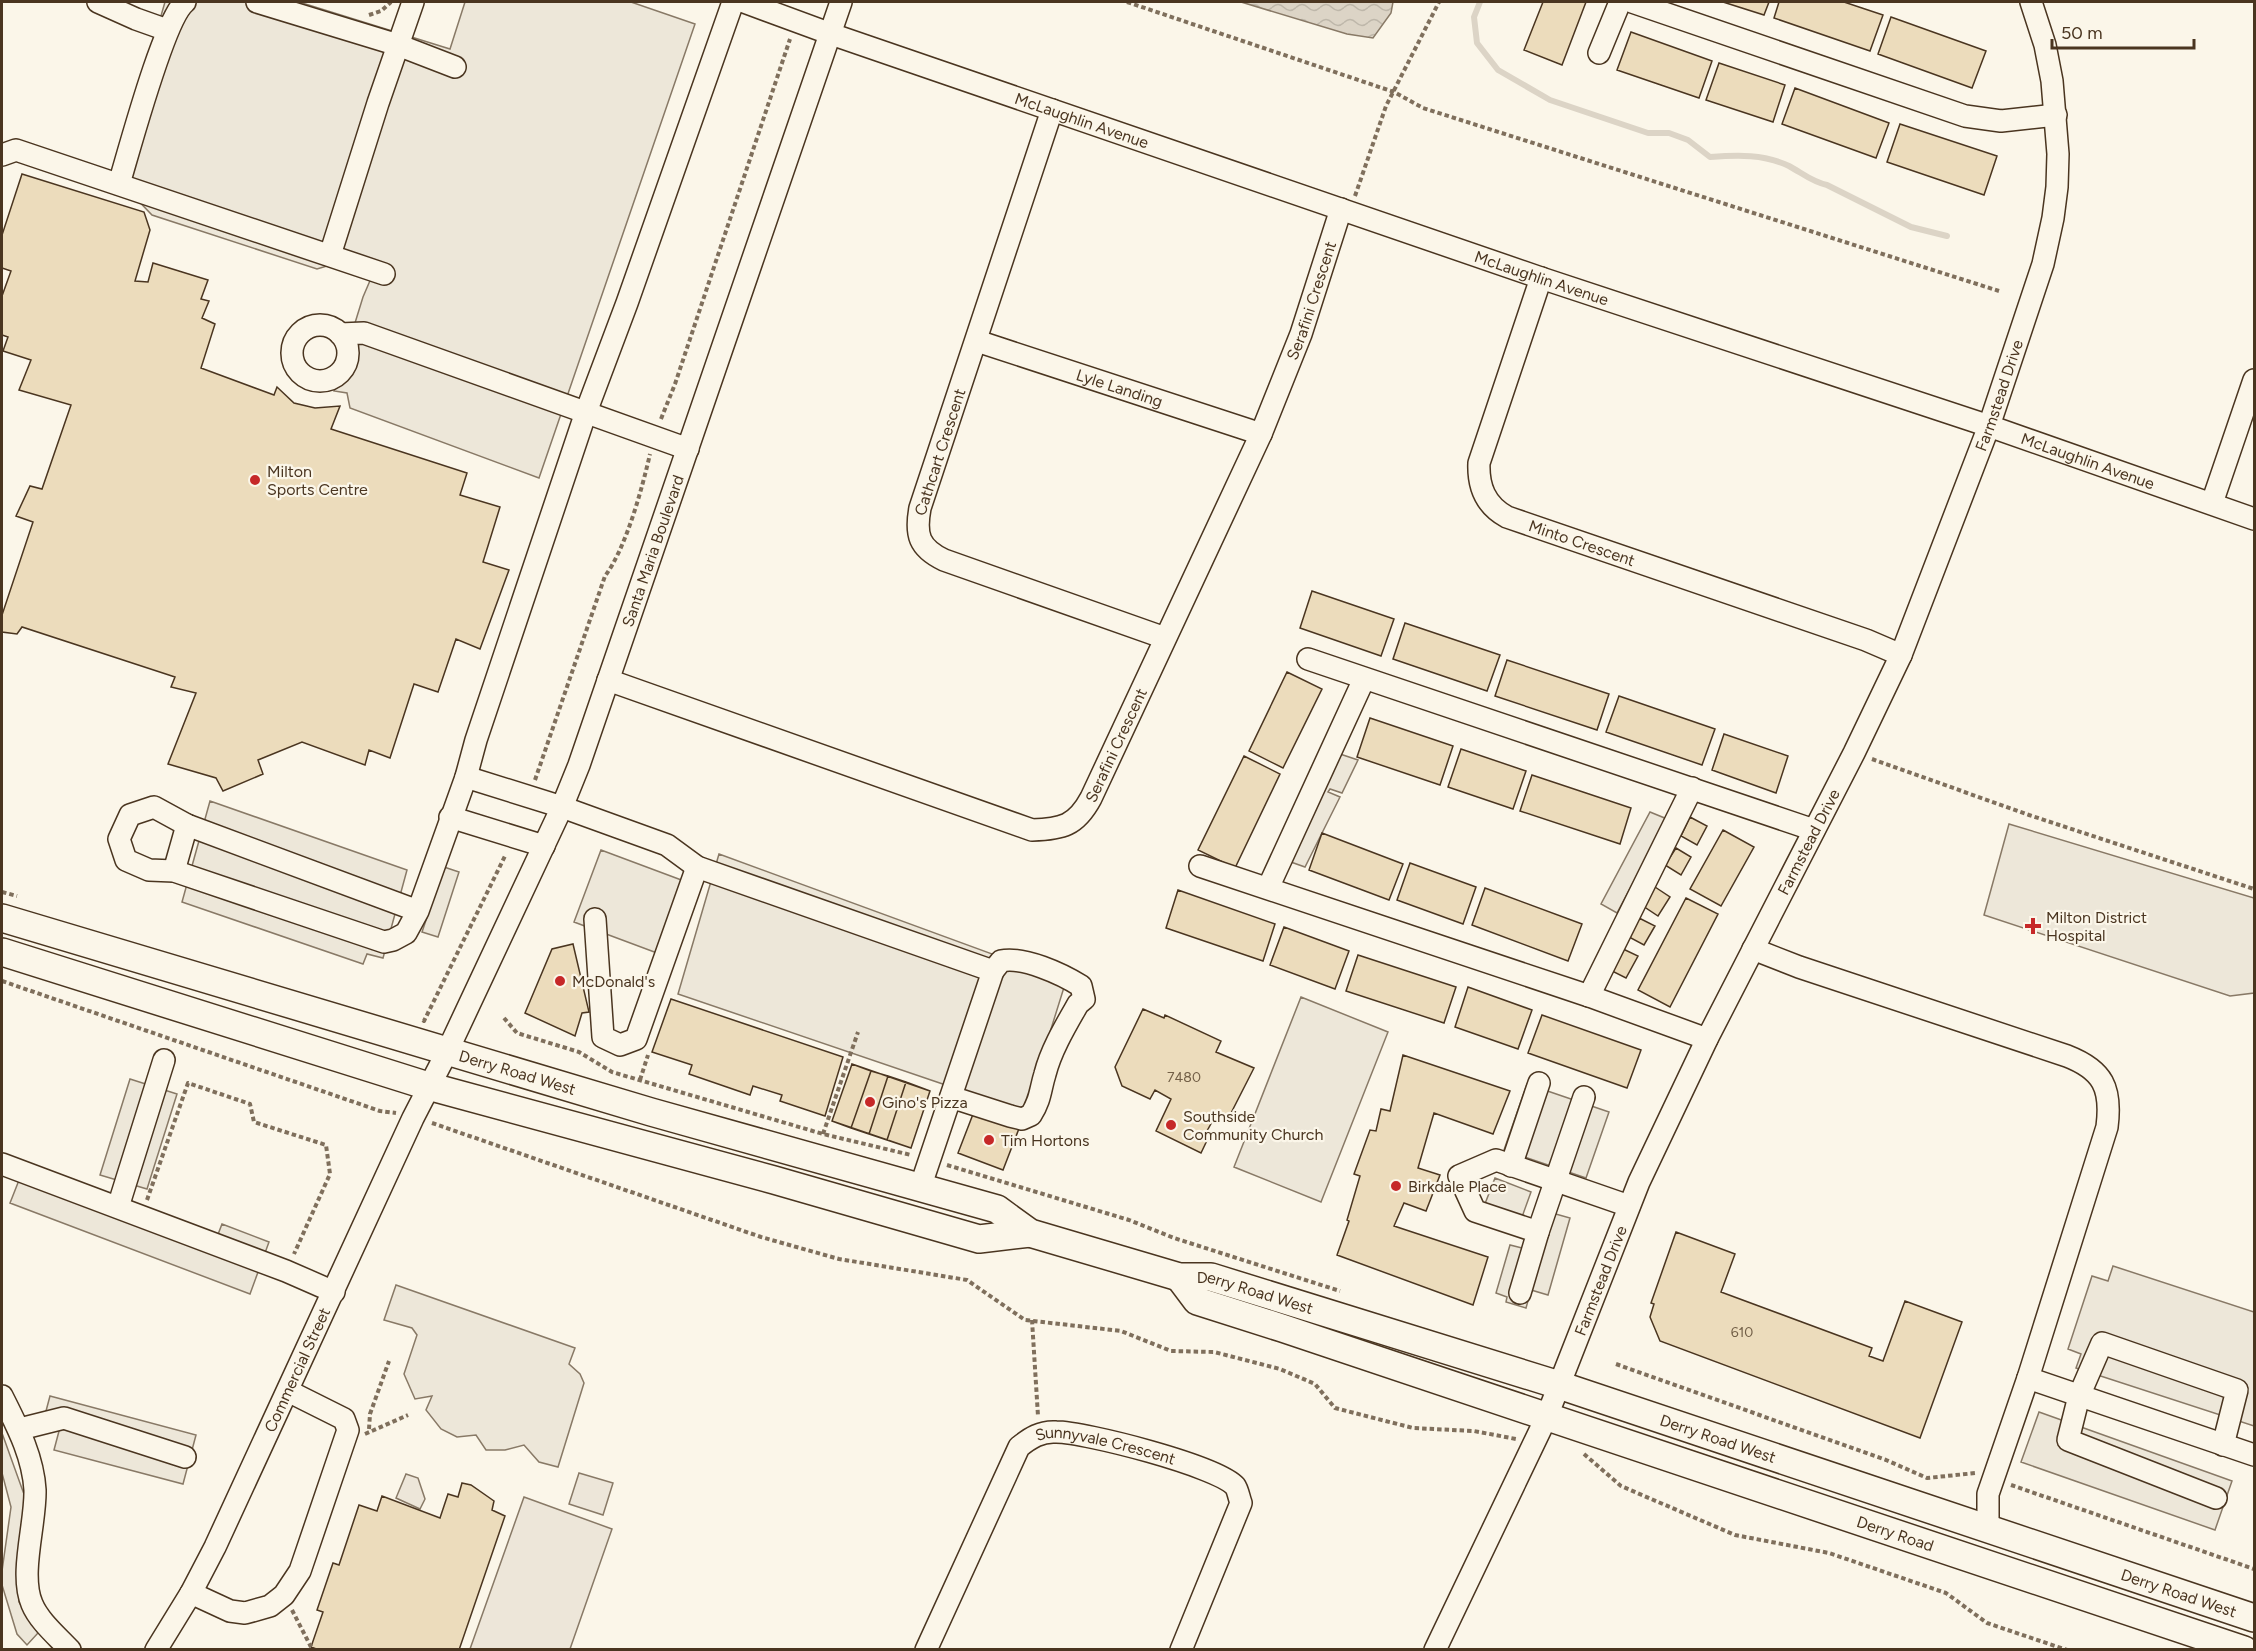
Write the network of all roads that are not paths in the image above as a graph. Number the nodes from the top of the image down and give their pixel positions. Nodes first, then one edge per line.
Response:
1 (98, 2) edge
2 (185, 2) edge
3 (257, 2) edge
4 (414, 2) edge
5 (733, 2) edge
6 (744, 2) edge
7 (841, 2) edge
8 (1620, 2) edge
9 (1632, 2) edge
10 (2031, 2) edge
11 (167, 30) junction
12 (831, 34) junction
13 (398, 45) junction
14 (1599, 53) dead end
15 (455, 67) dead end
16 (1052, 110) junction
17 (2056, 115) junction
18 (2, 155) edge
19 (118, 184) junction
20 (1345, 211) junction
21 (330, 255) junction
22 (384, 274) dead end
23 (1541, 278) junction
24 (340, 334) junction
25 (977, 341) junction
26 (2254, 380) edge
27 (321, 382) junction
28 (355, 383) dead end
29 (586, 412) junction
30 (1989, 426) junction
31 (1261, 434) junction
32 (688, 449) junction
33 (2212, 503) junction
34 (2254, 519) edge
35 (1166, 638) junction
36 (1901, 655) junction
37 (1308, 659) dead end
38 (1365, 679) junction
39 (608, 680) junction
40 (466, 777) junction
41 (1692, 788) junction
42 (562, 807) junction
43 (450, 817) junction
44 (187, 825) junction
45 (1814, 830) junction
46 (544, 846) junction
47 (1200, 866) dead end
48 (697, 867) junction
49 (174, 871) junction
50 (1268, 888) junction
51 (418, 911) junction
52 (2, 918) edge
53 (595, 919) dead end
54 (1753, 949) junction
55 (2, 952) edge
56 (993, 972) junction
57 (1589, 996) junction
58 (1707, 1040) junction
59 (447, 1052) junction
60 (164, 1060) dead end
61 (1539, 1083) dead end
62 (428, 1086) junction
63 (1584, 1096) dead end
64 (951, 1097) junction
65 (2, 1164) edge
66 (1512, 1166) junction
67 (1556, 1182) junction
68 (920, 1188) junction
69 (1629, 1206) junction
70 (118, 1207) junction
71 (1538, 1232) junction
72 (1030, 1233) junction
73 (1179, 1276) junction
74 (334, 1292) junction
75 (1520, 1293) dead end
76 (2028, 1378) junction
77 (1559, 1385) junction
78 (288, 1391) junction
79 (2, 1396) edge
80 (2079, 1396) junction
81 (1547, 1416) junction
82 (20, 1430) junction
83 (2223, 1445) junction
84 (2254, 1455) edge
85 (185, 1457) dead end
86 (2216, 1498) dead end
87 (1988, 1529) junction
88 (191, 1593) junction
89 (2254, 1618) edge
90 (70, 1650) edge
91 (156, 1650) edge
92 (926, 1650) edge
93 (1181, 1650) edge
94 (1435, 1650) edge
95 (2244, 1650) edge

1 - 11 street
2 - 11 street
3 - 13 street
4 - 13 street
5 - 29 street
6 - 12 street, McLaughlin Avenue
7 - 12 street, Santa Maria Boulevard
8 - 14 street
9 - 17 street
10 - 17 street, Farmstead Drive
11 - 19 street
12 - 16 street, McLaughlin Avenue
12 - 32 street, Santa Maria Boulevard
13 - 15 street
13 - 21 street
16 - 20 street, McLaughlin Avenue
16 - 25 street, Cathcart Crescent
17 - 30 street, Farmstead Drive
18 - 19 street
19 - 21 street
20 - 23 street, McLaughlin Avenue
20 - 31 street, Serafini Crescent
21 - 22 street
23 - 30 street, McLaughlin Avenue
23 - 36 street, Minto Crescent
24 - 27 street
24 - 27 street
24 - 29 street
25 - 31 street, Lyle Landing
25 - 35 street, Cathcart Crescent
26 - 33 street
27 - 28 street
29 - 32 street
29 - 40 street
30 - 33 street, McLaughlin Avenue
30 - 36 street, Farmstead Drive
31 - 35 street, Serafini Crescent
32 - 39 street, Santa Maria Boulevard
33 - 34 street, McLaughlin Avenue
35 - 39 street, Serafini Crescent
36 - 45 street, Farmstead Drive
37 - 38 street
38 - 41 street
38 - 50 street
39 - 42 street, Santa Maria Boulevard
40 - 42 street
40 - 43 street
41 - 45 street
41 - 57 street
42 - 46 street, Santa Maria Boulevard
42 - 48 street
43 - 46 street
43 - 51 street
44 - 49 street
44 - 49 street
44 - 51 street
45 - 54 street, Farmstead Drive
46 - 59 street, Santa Maria Boulevard
47 - 50 street
48 - 53 street
48 - 56 street
49 - 51 street
50 - 57 street
52 - 59 main road, Derry Road West
54 - 58 street, Farmstead Drive
54 - 76 street
55 - 62 main road, Derry Road West
56 - 64 street
56 - 64 street
57 - 58 street
58 - 69 street, Farmstead Drive
59 - 62 street, Santa Maria Boulevard
59 - 68 main road, Derry Road West
60 - 70 street
61 - 66 street
62 - 72 main road, Derry Road West
62 - 74 street, Commercial Street
63 - 67 street
64 - 68 street
65 - 70 street
66 - 67 street
66 - 71 street
67 - 69 street
67 - 71 street
68 - 72 main road, Derry Road West
69 - 77 street, Farmstead Drive
70 - 74 street
71 - 75 street
72 - 73 main road, Derry Road West
73 - 77 main road, Derry Road West
73 - 81 main road, Derry Road West
74 - 78 street, Commercial Street
76 - 80 street
76 - 87 street
77 - 81 street, Farmstead Drive
77 - 87 main road, Derry Road West
78 - 88 street, Commercial Street
78 - 88 street
79 - 82 street
80 - 83 street
80 - 83 street
80 - 86 street
81 - 94 street, Farmstead Drive
81 - 95 main road, Derry Road
82 - 85 street
82 - 90 street
83 - 84 street
87 - 89 main road, Derry Road West
88 - 91 street, Commercial Street
92 - 93 street, Sunnyvale Crescent

